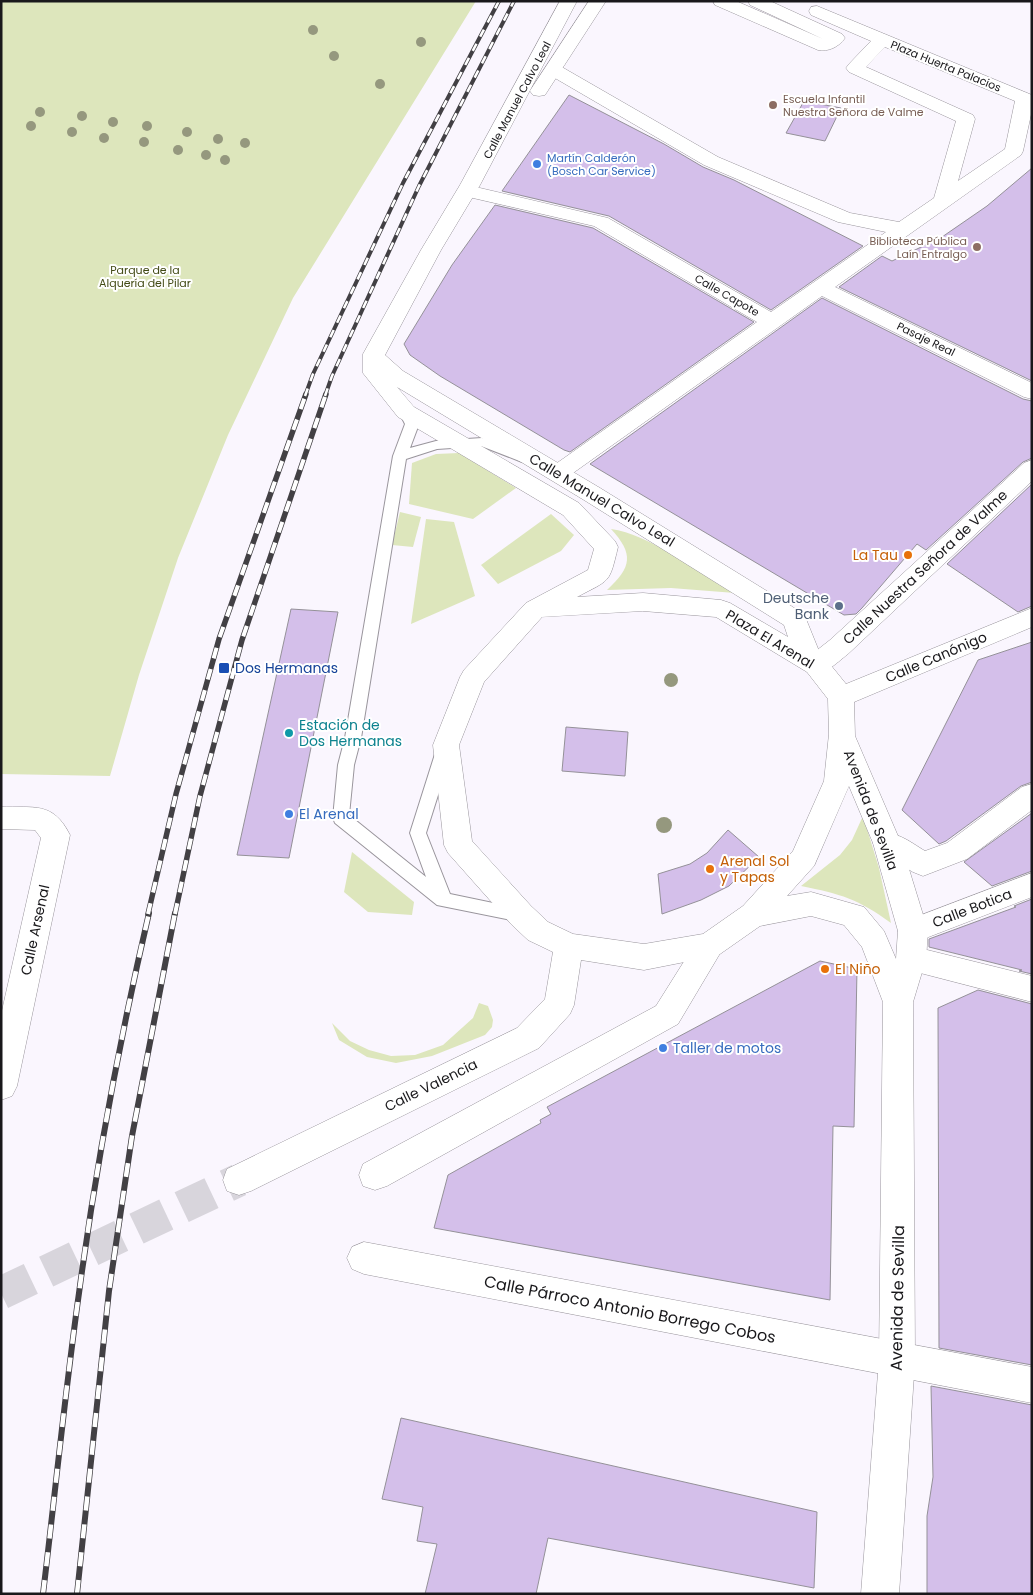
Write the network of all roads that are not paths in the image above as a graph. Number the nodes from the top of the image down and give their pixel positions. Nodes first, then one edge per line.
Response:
1 (569, 1) edge
2 (598, 1) edge
3 (721, 1) edge
4 (756, 1) edge
5 (794, 1) edge
6 (882, 40) junction
7 (824, 46) junction
8 (547, 64) junction
9 (860, 64) junction
10 (469, 188) junction
11 (943, 200) junction
12 (903, 229) junction
13 (820, 287) junction
14 (771, 321) junction
15 (374, 354) junction
16 (1032, 392) edge
17 (406, 412) junction
18 (458, 444) junction
19 (400, 456) junction
20 (1032, 468) edge
21 (558, 473) junction
22 (535, 609) junction
23 (1032, 617) edge
24 (813, 663) junction
25 (841, 697) junction
26 (842, 734) junction
27 (446, 745) junction
28 (1032, 796) edge
29 (1, 818) edge
30 (887, 843) junction
31 (1032, 885) edge
32 (443, 900) junction
33 (521, 915) junction
34 (753, 915) junction
35 (710, 945) junction
36 (912, 945) junction
37 (569, 946) junction
38 (1032, 989) edge
39 (898, 1002) junction
40 (1, 1086) edge
41 (375, 1175) dead end
42 (239, 1180) tunnel mouth
43 (364, 1258) dead end
44 (897, 1360) junction
45 (1032, 1386) edge
46 (880, 1594) edge

1 - 8 street, Calle Manuel Calvo Leal
2 - 8 street
3 - 7 street
4 - 7 street
5 - 6 street
6 - 9 street, Plaza Huerta Palacios
6 - 11 street, Plaza Huerta Palacios
7 - 9 street
8 - 10 street
8 - 12 street
9 - 11 street
10 - 14 street, Calle Capote
10 - 15 street
11 - 12 street, Plaza Huerta Palacios
12 - 13 street, Plaza Huerta Palacios
13 - 14 street, Plaza Huerta Palacios
13 - 16 street, Pasaje Real
14 - 21 street, Calle Capote
15 - 17 street, Calle Manuel Calvo Leal
15 - 21 street, Calle Manuel Calvo Leal
17 - 18 street, Calle Manuel Calvo Leal
17 - 19 lane
18 - 19 lane
18 - 21 lane
18 - 22 street, Calle Manuel Calvo Leal
19 - 32 lane
20 - 24 street, Calle Nuestra Señora de Valme
21 - 24 street, Calle Manuel Calvo Leal
22 - 24 street, Plaza El Arenal
22 - 27 street
23 - 25 street, Calle Canónigo
24 - 25 street, Plaza El Arenal
25 - 26 street
26 - 30 street, Avenida de Sevilla
26 - 34 street
27 - 32 lane
27 - 33 street
28 - 30 street
29 - 40 street, Calle Arsenal
30 - 36 street, Avenida de Sevilla
31 - 36 street, Calle Botica
32 - 33 lane
33 - 37 street
34 - 35 street
34 - 39 street, Avenida de Sevilla
35 - 37 street
35 - 41 street
36 - 38 street
36 - 39 street, Avenida de Sevilla
37 - 42 street, Calle Valencia
39 - 44 street, Avenida de Sevilla
43 - 44 street, Calle Párroco Antonio Borrego Cobos
44 - 45 street, Calle Párroco Antonio Borrego Cobos
44 - 46 street, Avenida de Sevilla

